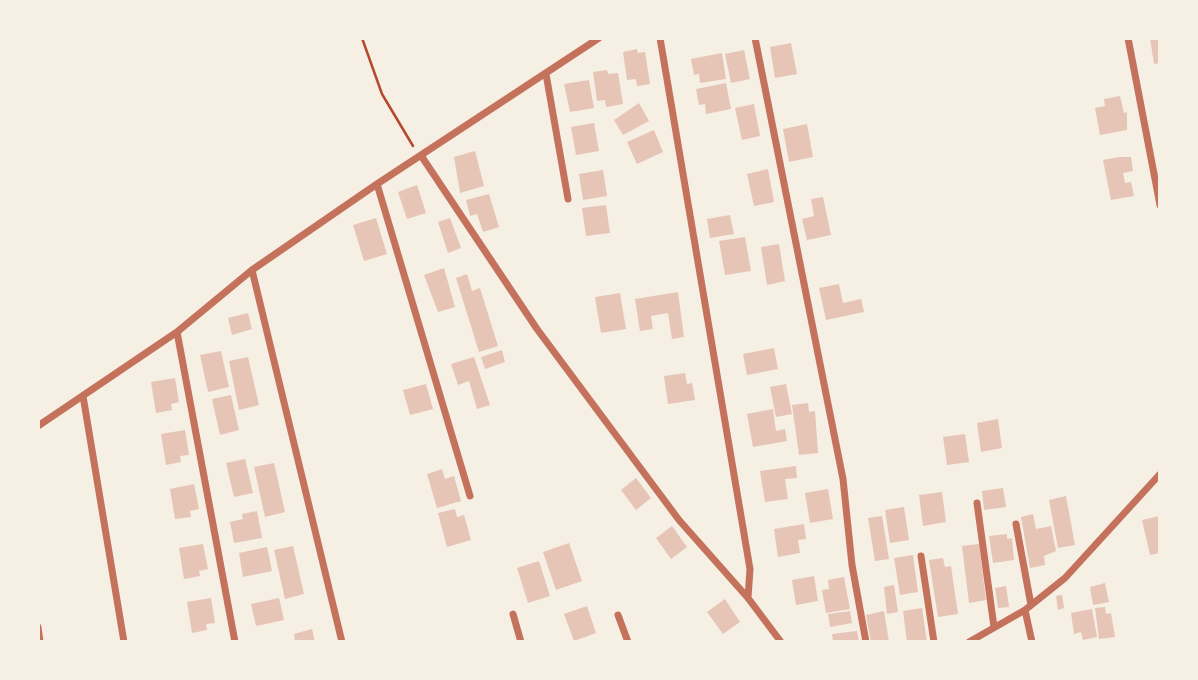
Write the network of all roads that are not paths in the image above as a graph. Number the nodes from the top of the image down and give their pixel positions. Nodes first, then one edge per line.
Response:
1 (599, 38) edge
2 (660, 38) edge
3 (755, 38) edge
4 (1128, 38) edge
5 (546, 74) junction
6 (422, 157) junction
7 (377, 184) junction
8 (568, 198) dead end
9 (1160, 205) edge
10 (253, 270) junction
11 (177, 332) junction
12 (83, 396) junction
13 (38, 426) edge
14 (1160, 474) edge
15 (470, 496) dead end
16 (977, 503) dead end
17 (1016, 524) dead end
18 (921, 556) dead end
19 (748, 598) junction
20 (1028, 607) junction
21 (513, 614) dead end
22 (618, 615) dead end
23 (38, 627) edge
24 (994, 627) junction
25 (40, 642) edge
26 (124, 642) edge
27 (235, 642) edge
28 (342, 642) edge
29 (521, 642) edge
30 (628, 642) edge
31 (780, 642) edge
32 (866, 642) edge
33 (934, 642) edge
34 (969, 642) edge
35 (1032, 642) edge

1 - 5 street
2 - 19 street
3 - 32 street
4 - 9 street
5 - 6 street
5 - 8 street
6 - 7 street
6 - 19 street
7 - 10 street
7 - 15 street
10 - 11 street
10 - 28 street
11 - 12 street
11 - 27 street
12 - 13 street
12 - 26 street
14 - 20 street
16 - 24 street
17 - 20 street
18 - 33 street
19 - 31 street
20 - 24 street
20 - 35 street
21 - 29 street
22 - 30 street
23 - 25 street
24 - 34 street

